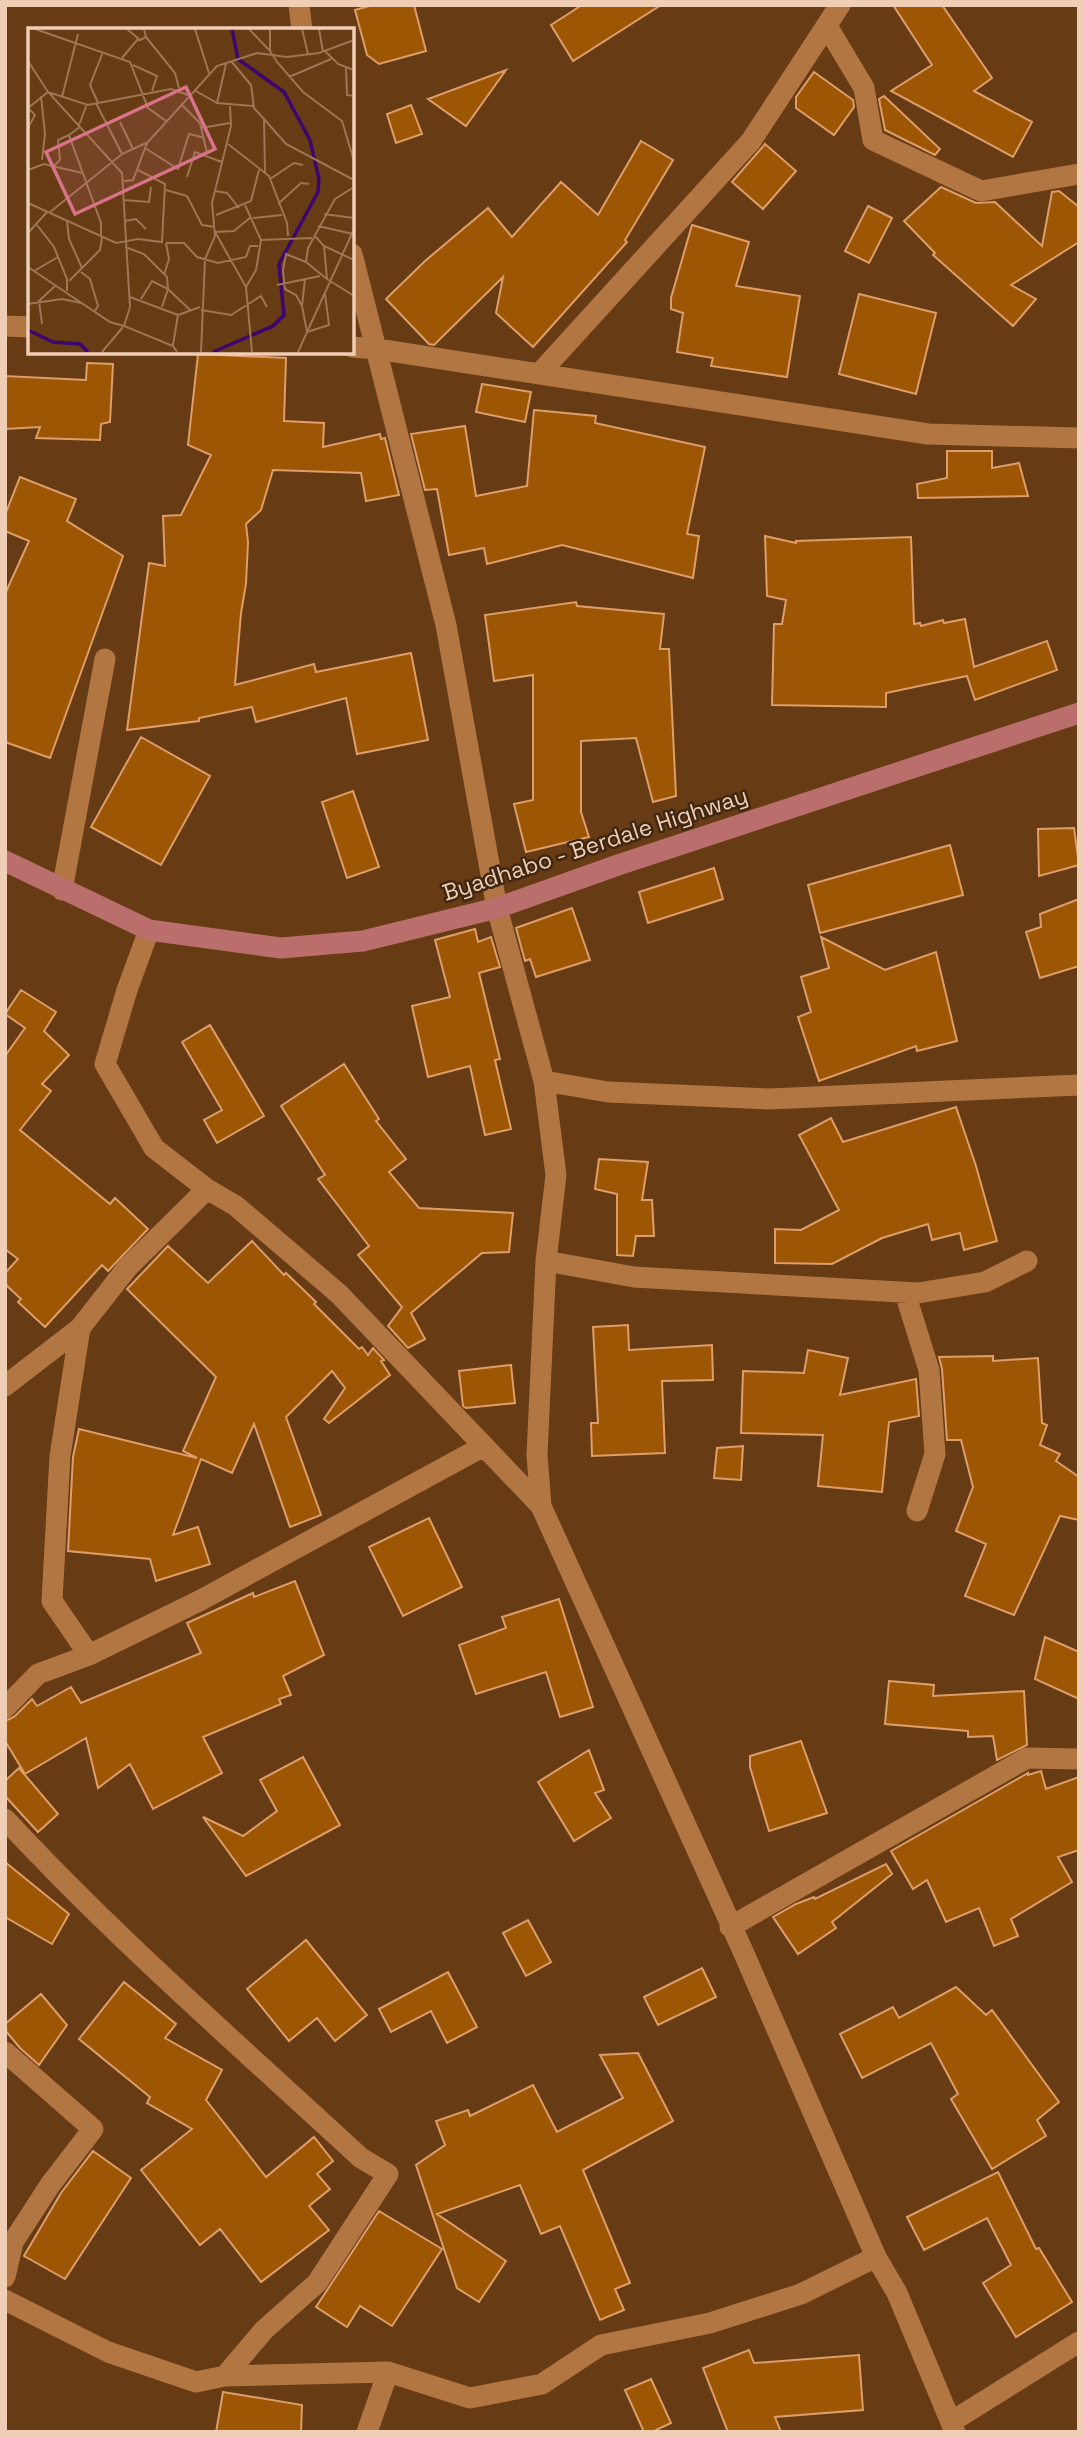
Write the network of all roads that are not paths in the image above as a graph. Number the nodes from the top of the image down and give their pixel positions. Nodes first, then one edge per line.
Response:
1 (299, 5) edge
2 (840, 5) edge
3 (827, 26) junction
4 (302, 28) edge
5 (1079, 173) edge
6 (354, 262) edge
7 (5, 326) edge
8 (28, 327) edge
9 (354, 347) edge
10 (377, 349) junction
11 (539, 374) junction
12 (1079, 438) edge
13 (105, 659) dead end
14 (1079, 713) edge
15 (5, 861) edge
16 (62, 890) junction
17 (498, 908) junction
18 (149, 930) junction
19 (544, 1081) junction
20 (1079, 1085) edge
21 (207, 1189) junction
22 (546, 1261) junction
23 (1027, 1261) dead end
24 (905, 1293) junction
25 (80, 1328) junction
26 (5, 1386) edge
27 (484, 1446) junction
28 (541, 1506) junction
29 (917, 1511) dead end
30 (89, 1655) junction
31 (5, 1708) edge
32 (1079, 1759) edge
33 (5, 1819) edge
34 (730, 1927) junction
35 (5, 2052) edge
36 (876, 2257) junction
37 (5, 2277) edge
38 (5, 2300) edge
39 (1079, 2342) edge
40 (388, 2372) junction
41 (225, 2376) junction
42 (953, 2427) edge
43 (367, 2432) edge

1 - 4 street
2 - 3 street
3 - 5 street
3 - 11 street
6 - 10 street
7 - 8 street
9 - 10 street
10 - 11 street
10 - 17 street
11 - 12 street
13 - 16 street
14 - 17 main road, Byadhabo - Berdale Highway
15 - 16 main road, Byadhabo - Berdale Highway
16 - 18 main road, Byadhabo - Berdale Highway
17 - 18 main road, Byadhabo - Berdale Highway
17 - 19 street
18 - 21 street
19 - 20 street
19 - 22 street
21 - 25 street
21 - 27 street
22 - 24 street
22 - 28 street
23 - 24 street
24 - 29 street
25 - 26 street
25 - 30 street
27 - 28 street
27 - 30 street
28 - 34 street
30 - 31 street
32 - 34 street
33 - 41 street
34 - 36 street
35 - 37 street
36 - 40 street
36 - 42 street
38 - 41 street
39 - 42 street
40 - 41 street
40 - 43 street

